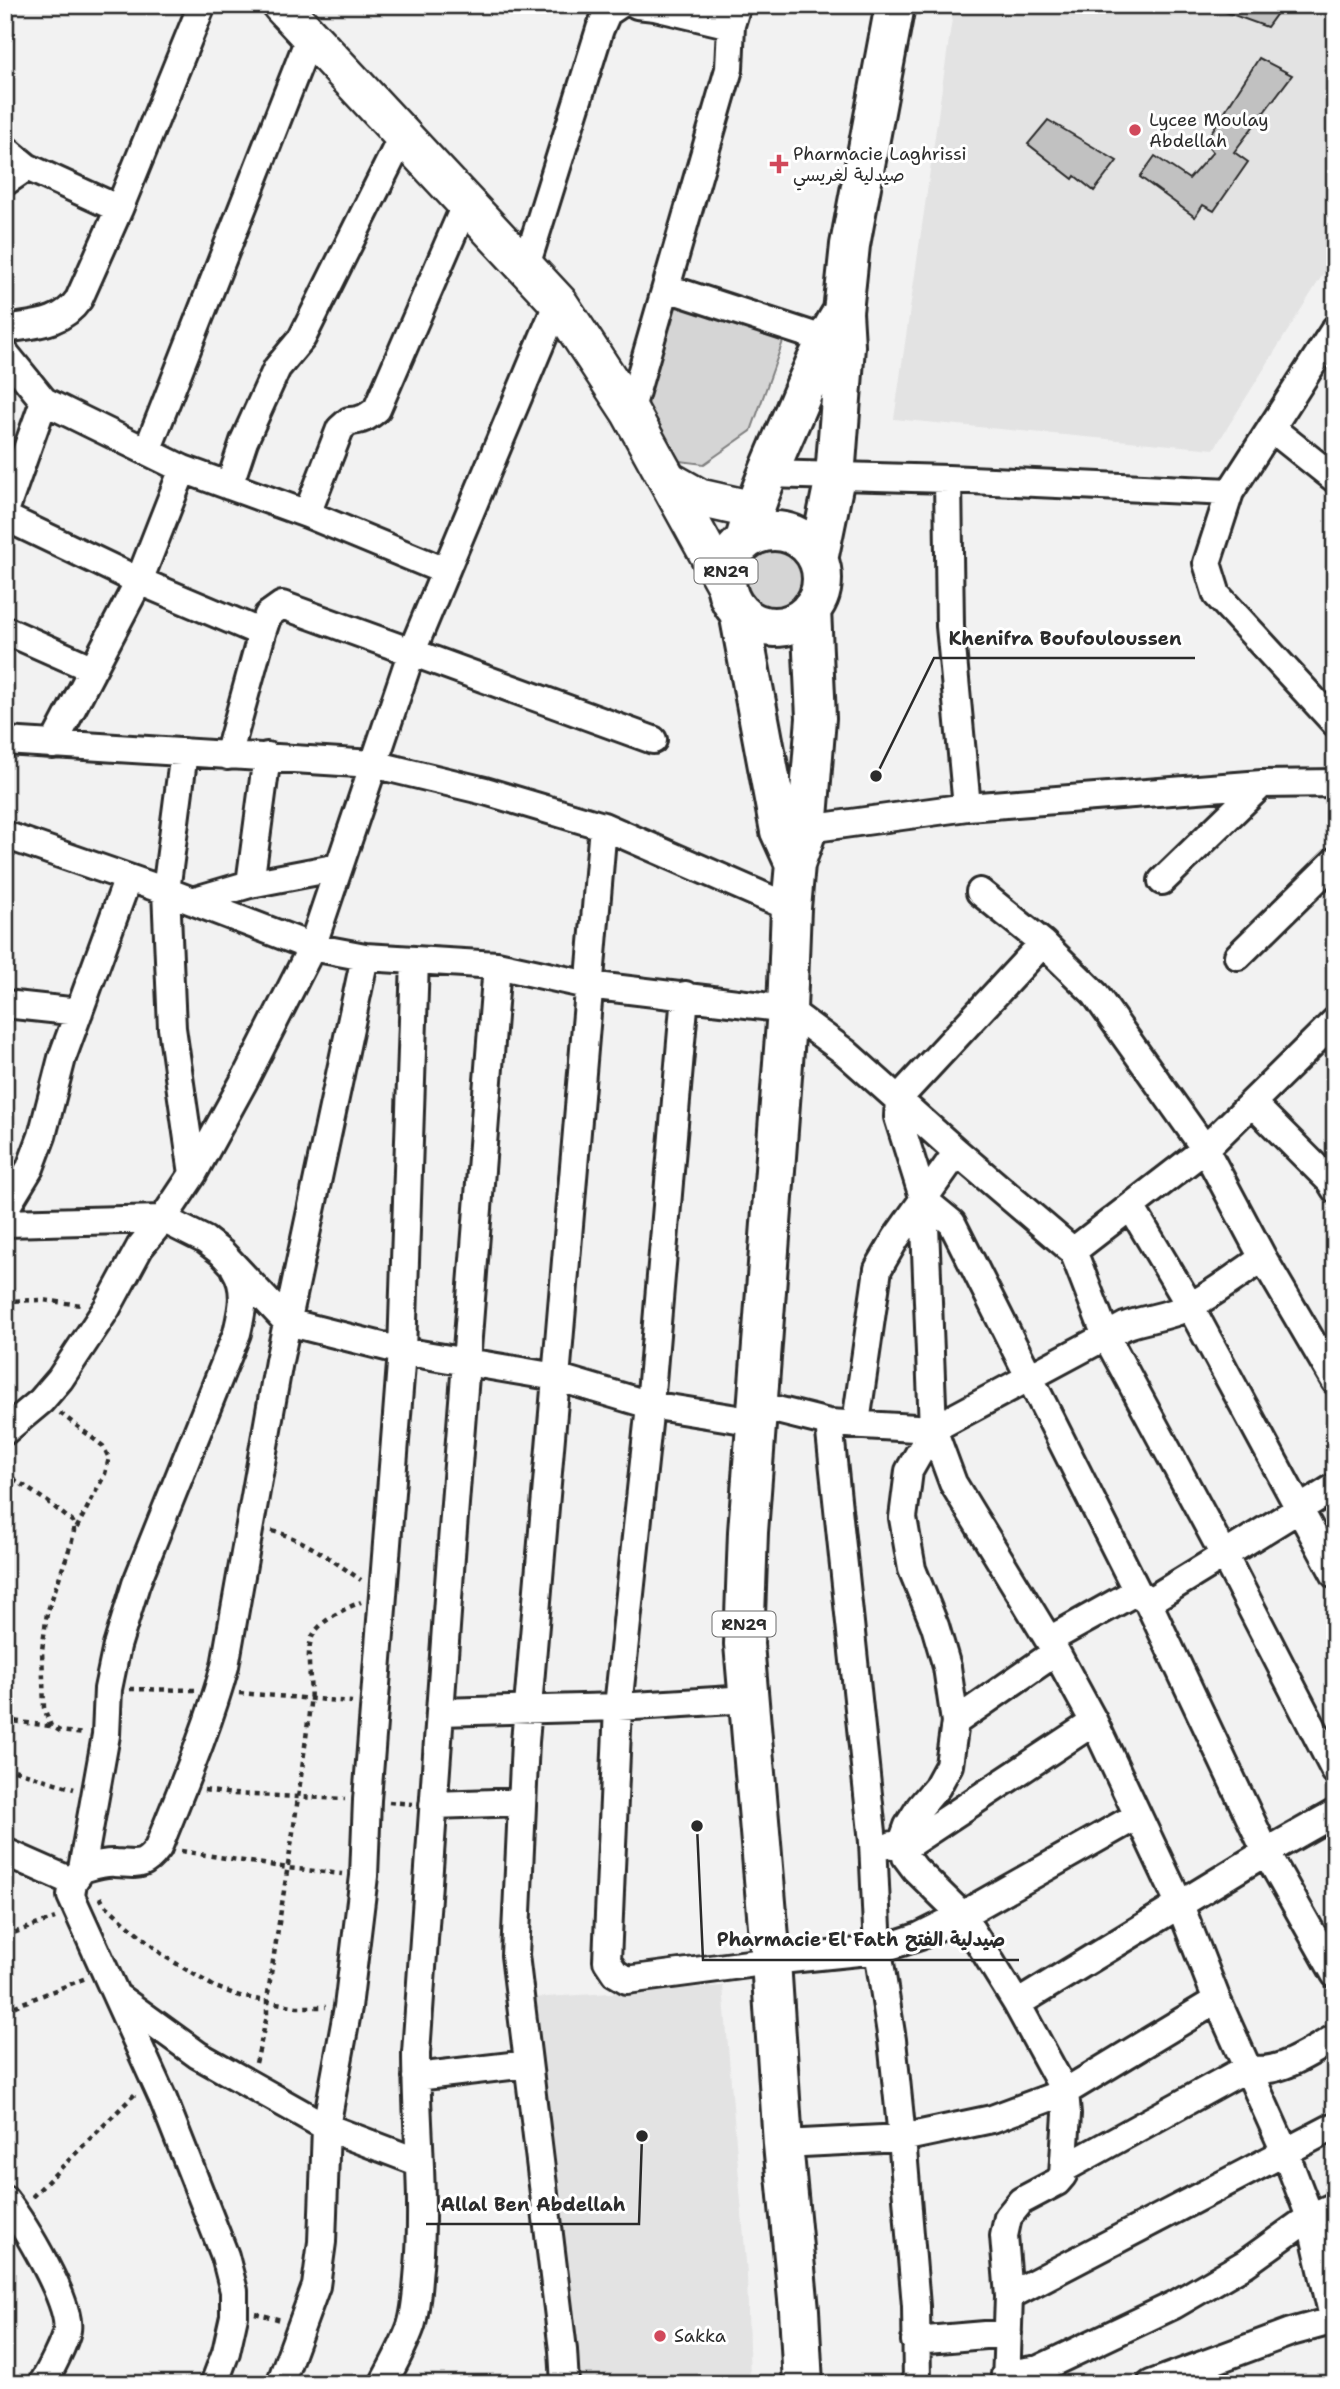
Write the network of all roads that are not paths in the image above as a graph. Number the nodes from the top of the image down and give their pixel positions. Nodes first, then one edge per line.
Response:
1 (202, 5) edge
2 (281, 5) edge
3 (619, 5) edge
4 (637, 5) edge
5 (895, 5) edge
6 (734, 15) edge
7 (310, 36) junction
8 (403, 135) junction
9 (5, 149) edge
10 (27, 167) junction
11 (5, 181) edge
12 (466, 203) junction
13 (119, 209) junction
14 (526, 266) junction
15 (667, 288) junction
16 (558, 302) junction
17 (5, 329) edge
18 (1335, 329) edge
19 (838, 332) junction
20 (5, 353) edge
21 (44, 401) junction
22 (629, 412) junction
23 (1271, 428) junction
24 (148, 450) junction
25 (183, 469) junction
26 (767, 474) junction
27 (835, 477) junction
28 (948, 479) junction
29 (1335, 479) edge
30 (667, 480) junction
31 (229, 486) junction
32 (1230, 492) junction
33 (5, 511) edge
34 (307, 513) junction
35 (5, 517) edge
36 (749, 525) junction
37 (818, 560) junction
38 (445, 571) junction
39 (139, 581) junction
40 (733, 600) junction
41 (811, 609) junction
42 (5, 630) edge
43 (262, 632) junction
44 (412, 651) junction
45 (93, 669) junction
46 (1335, 723) edge
47 (653, 740) dead end
48 (5, 741) edge
49 (53, 745) junction
50 (184, 752) junction
51 (228, 756) junction
52 (267, 756) junction
53 (373, 764) junction
54 (1335, 783) edge
55 (1262, 784) junction
56 (967, 807) junction
57 (603, 826) junction
58 (5, 835) edge
59 (794, 842) junction
60 (1335, 861) edge
61 (339, 867) junction
62 (128, 878) junction
63 (1162, 881) dead end
64 (250, 884) junction
65 (166, 891) junction
66 (981, 892) dead end
67 (192, 901) junction
68 (791, 908) junction
69 (1043, 943) junction
70 (312, 947) junction
71 (1238, 956) dead end
72 (365, 957) junction
73 (415, 960) junction
74 (498, 965) junction
75 (588, 985) junction
76 (685, 995) junction
77 (5, 1004) edge
78 (787, 1009) junction
79 (79, 1012) junction
80 (1335, 1021) edge
81 (899, 1098) junction
82 (1252, 1104) junction
83 (1205, 1149) junction
84 (957, 1152) junction
85 (193, 1174) junction
86 (1335, 1189) edge
87 (924, 1200) junction
88 (1131, 1207) junction
89 (5, 1209) edge
90 (163, 1219) junction
91 (5, 1223) edge
92 (1073, 1251) junction
93 (1263, 1258) junction
94 (234, 1266) junction
95 (1190, 1306) junction
96 (288, 1322) junction
97 (1106, 1336) junction
98 (402, 1351) junction
99 (467, 1364) junction
100 (556, 1377) junction
101 (1028, 1378) junction
102 (1335, 1381) edge
103 (650, 1405) junction
104 (756, 1414) junction
105 (829, 1423) junction
106 (856, 1423) junction
107 (933, 1429) junction
108 (5, 1431) edge
109 (1335, 1487) edge
110 (1300, 1509) junction
111 (1224, 1555) junction
112 (1335, 1575) edge
113 (1143, 1597) junction
114 (1052, 1646) junction
115 (748, 1699) junction
116 (618, 1707) junction
117 (528, 1708) junction
118 (440, 1712) junction
119 (955, 1722) junction
120 (1094, 1722) junction
121 (1335, 1771) edge
122 (522, 1802) junction
123 (433, 1805) junction
124 (1335, 1813) edge
125 (1137, 1816) junction
126 (873, 1842) junction
127 (905, 1847) junction
128 (5, 1852) edge
129 (1266, 1852) junction
130 (77, 1875) junction
131 (1180, 1905) junction
132 (962, 1915) junction
133 (878, 1950) junction
134 (771, 1961) junction
135 (1335, 1975) edge
136 (117, 1996) junction
137 (1217, 2000) junction
138 (1017, 2004) junction
139 (1335, 2038) edge
140 (528, 2064) junction
141 (1247, 2068) junction
142 (416, 2077) junction
143 (1065, 2092) junction
144 (1335, 2126) edge
145 (326, 2127) junction
146 (902, 2138) junction
147 (783, 2144) junction
148 (1285, 2151) junction
149 (418, 2162) junction
150 (1065, 2168) junction
151 (1335, 2206) edge
152 (10, 2207) edge
153 (1310, 2217) junction
154 (1009, 2295) junction
155 (1334, 2322) edge
156 (1008, 2333) junction
157 (915, 2341) junction
158 (1042, 2376) edge
159 (1006, 2379) edge
160 (42, 2384) edge
161 (215, 2384) edge
162 (280, 2384) edge
163 (383, 2384) edge
164 (565, 2384) edge
165 (803, 2384) edge
166 (916, 2384) edge
167 (1151, 2384) edge

1 - 13 street
2 - 7 street
3 - 14 street
4 - 6 street
5 - 19 main road, RN29
6 - 15 street
7 - 8 street
7 - 24 street
8 - 12 street
8 - 31 street
9 - 10 street
10 - 11 street
10 - 13 street
12 - 14 street
12 - 34 street
13 - 17 street
14 - 16 street
15 - 19 street
15 - 22 street
16 - 22 street
16 - 38 street
18 - 23 street
19 - 26 main road, RN29
19 - 27 main road, RN29
20 - 21 street
21 - 24 street
21 - 33 street
22 - 30 street
23 - 29 street
23 - 32 street
24 - 25 street
25 - 31 street
25 - 39 street
26 - 27 street
26 - 36 main road, RN29
27 - 28 street
27 - 37 main road, RN29
28 - 32 street
28 - 56 street
30 - 36 street
30 - 40 street
31 - 34 street
32 - 46 street
34 - 38 street
35 - 39 street
36 - 37 main road, RN29
36 - 40 main road, RN29
37 - 41 main road, RN29
38 - 44 street
39 - 43 street
39 - 45 street
40 - 41 main road
40 - 59 main road, RN29
41 - 59 main road, RN29
42 - 45 street
43 - 44 street
43 - 51 street
44 - 47 street
44 - 53 street
45 - 49 street
48 - 49 street
49 - 50 street
50 - 51 street
50 - 65 street
51 - 52 street
52 - 53 street
52 - 64 street
53 - 57 street
53 - 61 street
54 - 55 street
55 - 56 street
55 - 63 street
56 - 59 street
57 - 68 street
57 - 75 street
58 - 62 street
59 - 68 main road, RN29
60 - 71 street
61 - 64 street
61 - 70 street
62 - 65 street
62 - 79 street
64 - 67 street
65 - 67 street
65 - 85 street
66 - 69 street
67 - 70 street
68 - 78 main road, RN29
69 - 81 street
69 - 83 street
70 - 72 street
70 - 85 street
72 - 73 street
72 - 96 street
73 - 74 street
73 - 98 street
74 - 75 street
74 - 99 street
75 - 76 street
75 - 100 street
76 - 78 street
76 - 103 street
77 - 79 street
78 - 81 street
78 - 104 main road, RN29
79 - 89 street
80 - 82 street
81 - 84 street
81 - 87 street
82 - 83 street
82 - 86 street
83 - 88 street
83 - 93 street
84 - 87 street
84 - 92 street
85 - 90 street
87 - 101 street
87 - 106 street
87 - 107 street
88 - 92 street
88 - 95 street
90 - 91 street
90 - 94 street
90 - 108 street
92 - 97 street
93 - 95 street
93 - 102 street
94 - 96 street
94 - 130 street
95 - 97 street
95 - 110 street
96 - 98 street
96 - 130 street
97 - 101 street
97 - 111 street
98 - 99 street
98 - 145 street
99 - 100 street
99 - 118 street
100 - 103 street
100 - 117 street
101 - 107 street
101 - 113 street
103 - 104 street
103 - 116 street
104 - 105 street
104 - 115 main road, RN29
105 - 106 street
105 - 126 street
106 - 107 street
107 - 114 street
107 - 119 street
109 - 110 street
110 - 111 street
110 - 112 street
111 - 113 street
111 - 121 street
113 - 114 street
113 - 129 street
114 - 119 street
114 - 120 street
115 - 116 street
115 - 134 main road, RN29
116 - 117 street
116 - 134 street
117 - 118 street
117 - 122 street
118 - 123 street
119 - 127 street
120 - 125 street
120 - 127 street
122 - 123 street
122 - 140 street
123 - 142 street
124 - 129 street
125 - 131 street
125 - 132 street
126 - 127 street
126 - 133 street
127 - 132 street
128 - 130 street
129 - 131 street
129 - 135 street
130 - 136 street
131 - 137 street
131 - 138 street
132 - 133 street
132 - 138 street
133 - 134 street
133 - 146 street
134 - 147 main road, RN29
136 - 145 street
136 - 161 street
137 - 141 street
137 - 143 street
138 - 143 street
139 - 141 street
140 - 142 street
140 - 164 street
141 - 148 street
141 - 150 street
142 - 149 street
143 - 146 street
143 - 150 street
144 - 148 street
145 - 149 street
145 - 162 street
146 - 147 street
146 - 157 street
147 - 165 main road, RN29
148 - 153 street
148 - 154 street
149 - 163 street
150 - 154 street
151 - 153 street
152 - 160 street
153 - 155 street
153 - 158 street
154 - 156 street
155 - 167 street
156 - 157 street
156 - 159 street
157 - 166 street
158 - 159 street

